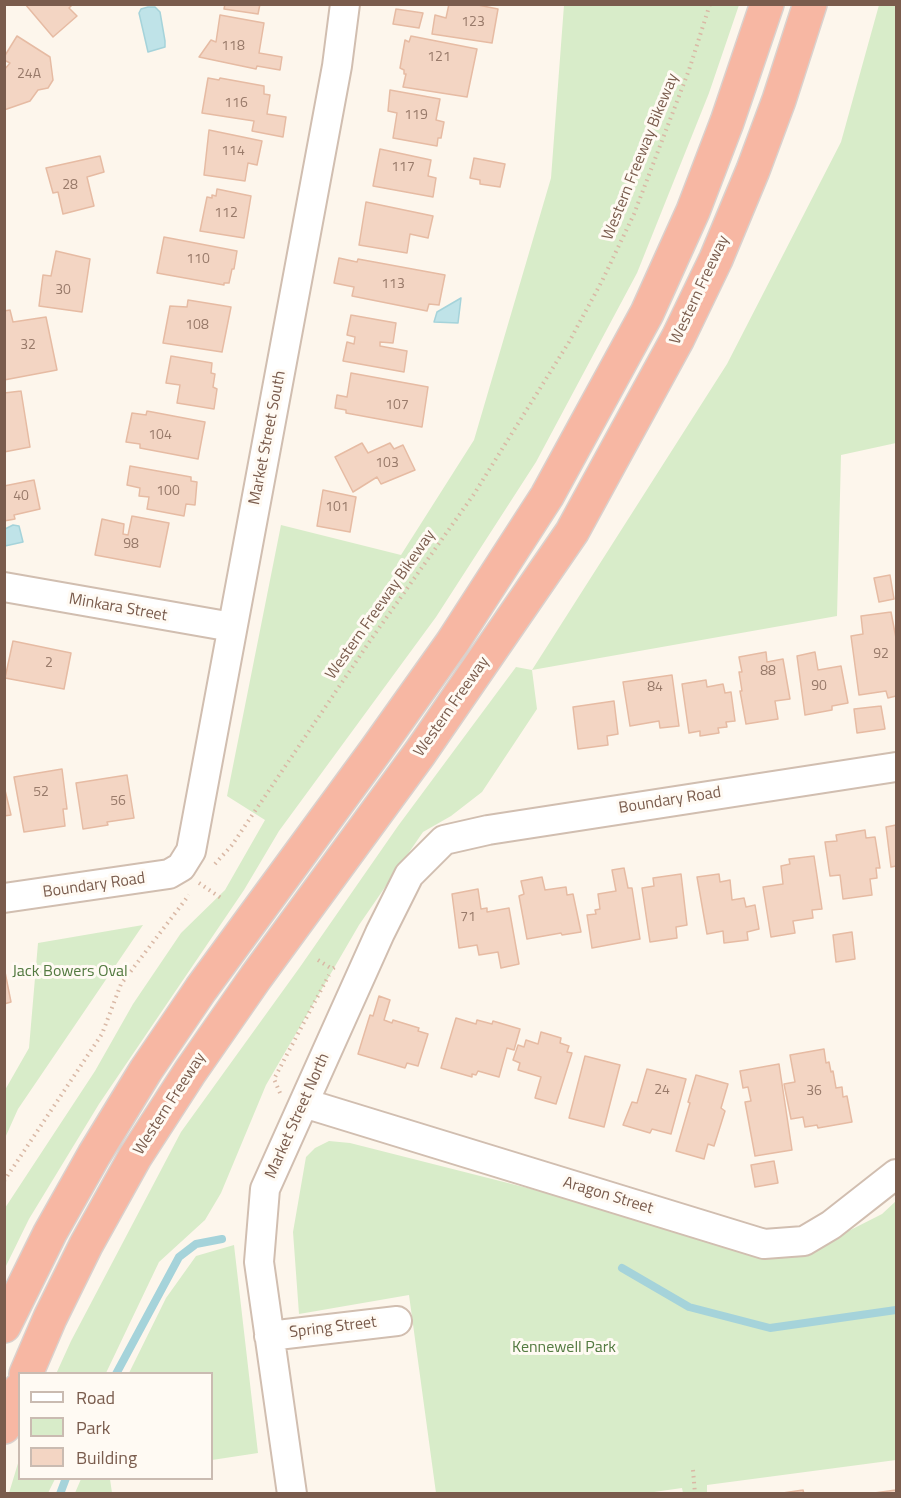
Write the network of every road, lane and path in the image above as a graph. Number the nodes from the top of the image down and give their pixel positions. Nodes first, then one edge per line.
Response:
1 (345, 4) edge
2 (710, 4) edge
3 (767, 4) edge
4 (810, 4) edge
5 (4, 588) edge
6 (232, 627) junction
7 (897, 767) edge
8 (444, 840) joint
9 (212, 868) dead end
10 (194, 880) junction
11 (4, 898) edge
12 (221, 898) dead end
13 (332, 969) dead end
14 (302, 1107) junction
15 (897, 1174) edge
16 (4, 1180) edge
17 (397, 1321) dead end
18 (4, 1326) edge
19 (269, 1336) junction
20 (27, 1372) edge
21 (18, 1394) edge
22 (4, 1427) edge
23 (693, 1470) dead end
24 (292, 1494) edge
25 (695, 1494) edge

1 - 6 street, Market Street South
2 - 9 path, Western Freeway Bikeway
3 - 18 highway
4 - 20 highway, Western Freeway
5 - 6 street, Minkara Street
6 - 10 street, Market Street South
7 - 8 street, Boundary Road
8 - 14 street, Market Street North
10 - 11 street, Boundary Road
10 - 12 path
10 - 16 path
13 - 14 path
14 - 15 street, Aragon Street
14 - 19 street, Market Street North
17 - 19 street, Spring Street
19 - 24 street, Market Street North
21 - 22 highway
23 - 25 path

